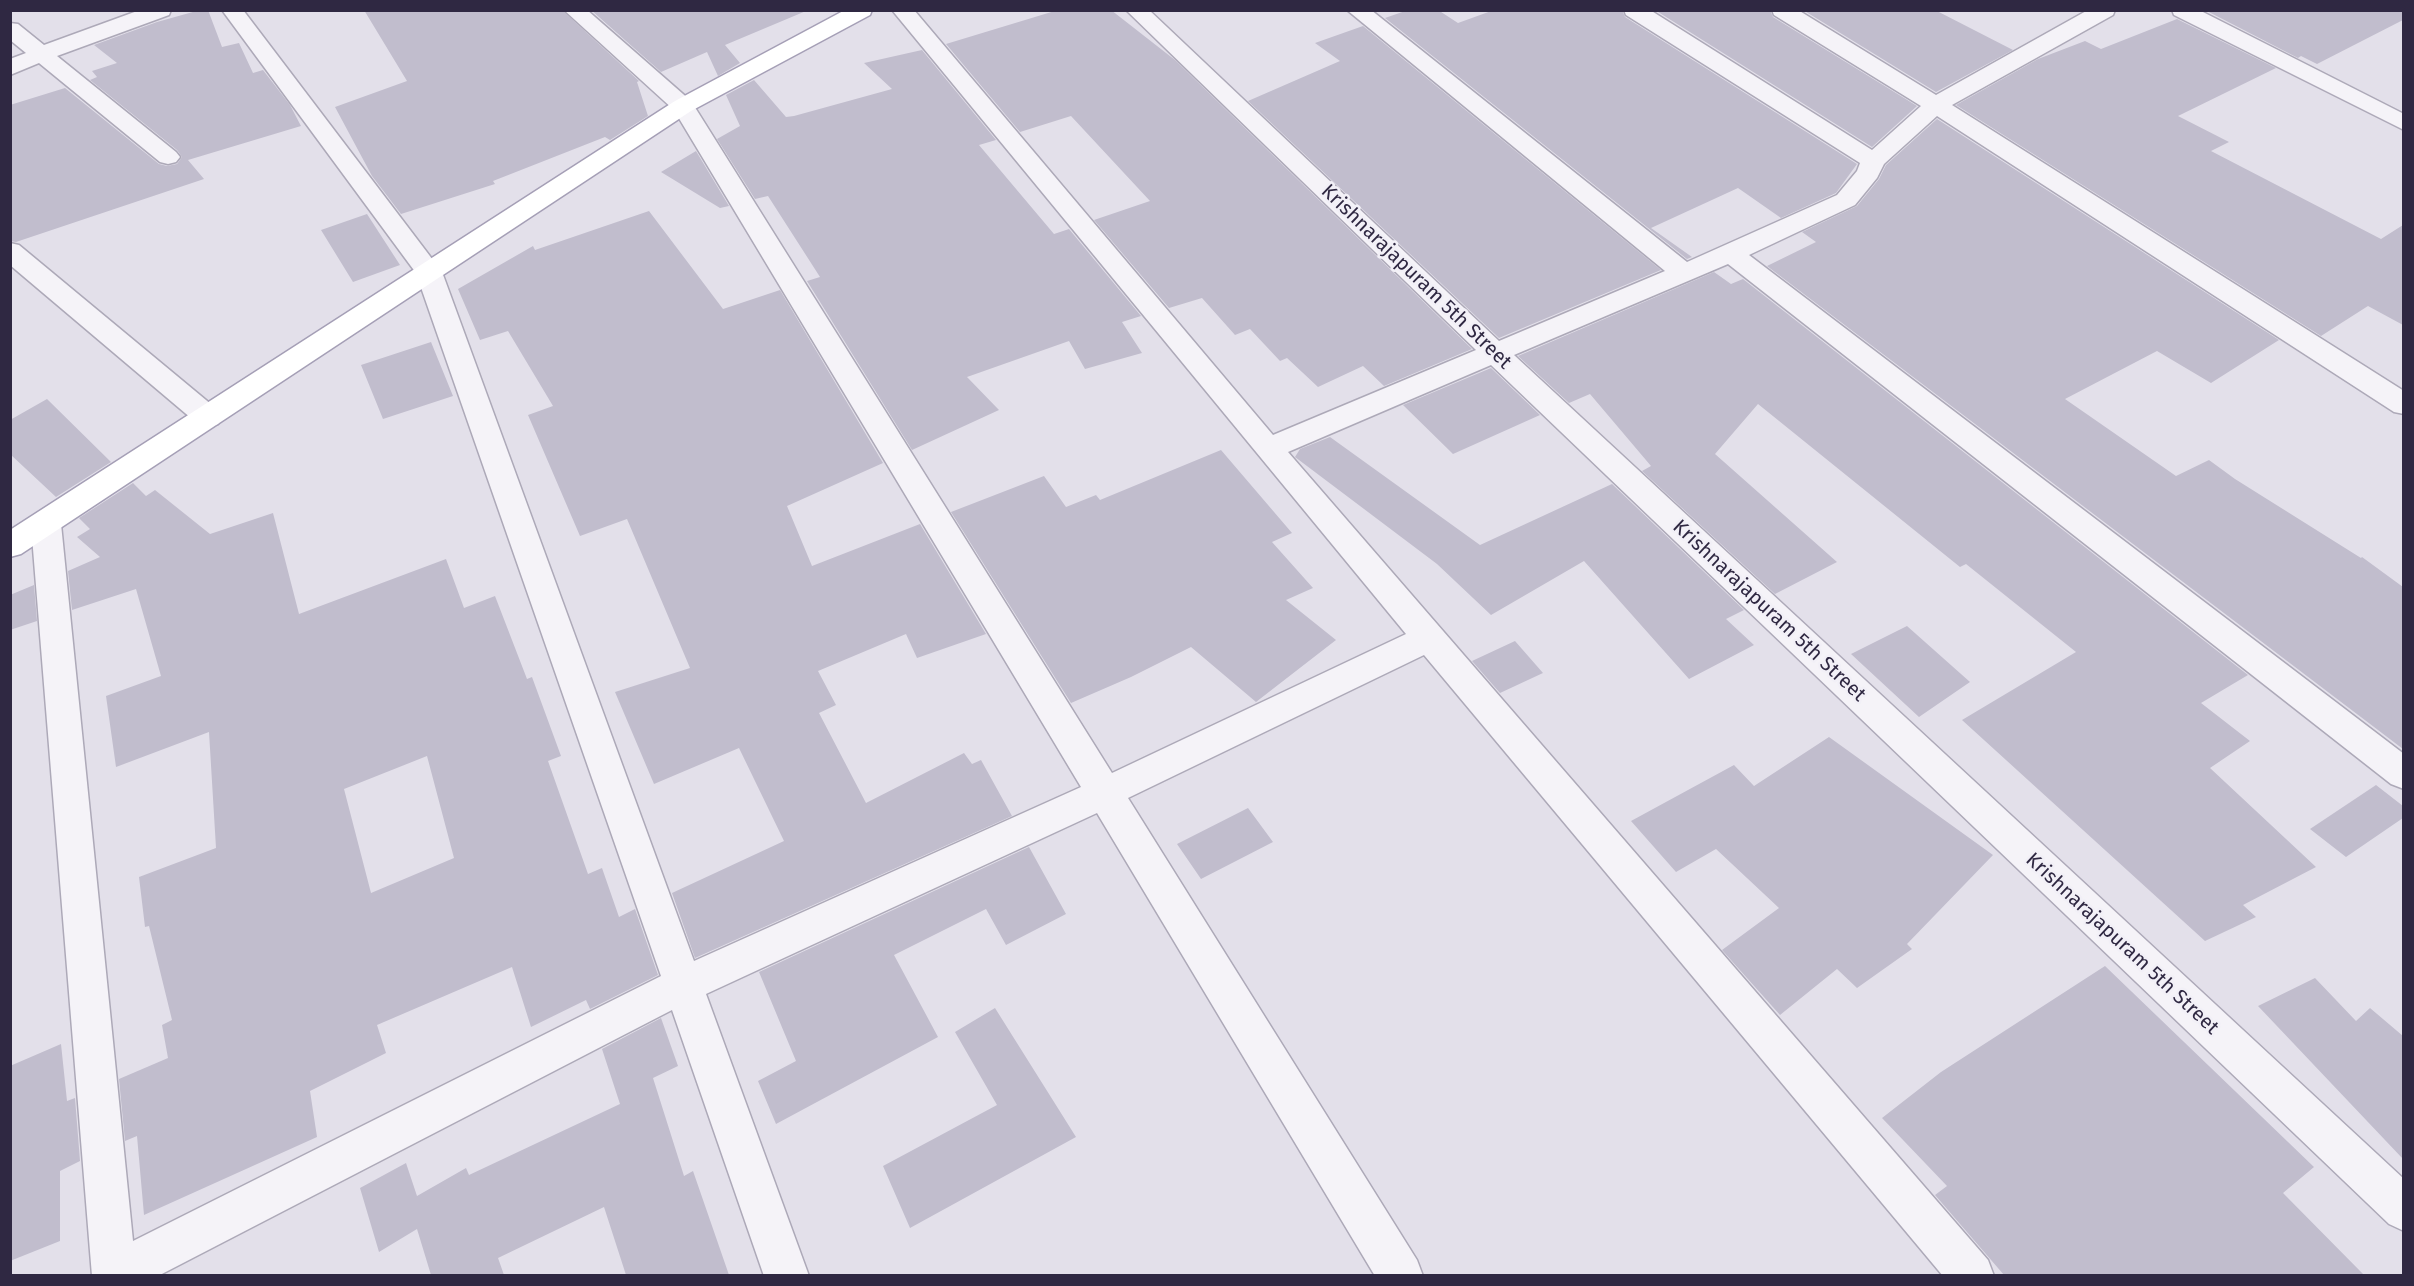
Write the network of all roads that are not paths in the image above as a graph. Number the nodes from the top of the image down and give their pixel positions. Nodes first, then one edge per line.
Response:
1 (161, 10) edge
2 (232, 10) edge
3 (574, 10) edge
4 (862, 10) edge
5 (902, 10) edge
6 (1136, 10) edge
7 (1357, 10) edge
8 (1634, 10) edge
9 (1782, 10) edge
10 (2105, 10) edge
11 (2182, 10) edge
12 (10, 29) edge
13 (40, 54) junction
14 (10, 68) edge
15 (1936, 105) junction
16 (683, 106) junction
17 (2403, 123) edge
18 (168, 157) dead end
19 (1873, 161) junction
20 (10, 251) edge
21 (1731, 254) junction
22 (429, 272) junction
23 (1684, 273) junction
24 (1494, 352) junction
25 (2403, 405) edge
26 (208, 417) junction
27 (1268, 449) junction
28 (45, 524) junction
29 (10, 546) edge
30 (1430, 638) junction
31 (2403, 774) edge
32 (1104, 793) junction
33 (683, 985) junction
34 (2403, 1209) edge
35 (114, 1275) edge
36 (787, 1275) edge
37 (1401, 1275) edge
38 (1972, 1275) edge

1 - 13 street
2 - 22 street
3 - 16 street
4 - 16 main road
5 - 27 street
6 - 24 street, Krishnarajapuram 5th Street
7 - 23 street
8 - 19 street
9 - 15 street
10 - 15 street
11 - 17 street
12 - 13 street
13 - 14 street
13 - 18 street
15 - 19 street
15 - 25 street
16 - 22 main road
16 - 32 street
19 - 21 street
20 - 26 street
21 - 23 street
21 - 31 street
22 - 26 main road
22 - 33 street
23 - 24 street
24 - 27 street
24 - 34 street, Krishnarajapuram 5th Street
26 - 28 main road
27 - 30 street
28 - 29 main road
28 - 35 street
30 - 32 street
30 - 38 street
32 - 33 street
32 - 37 street
33 - 35 street
33 - 36 street

